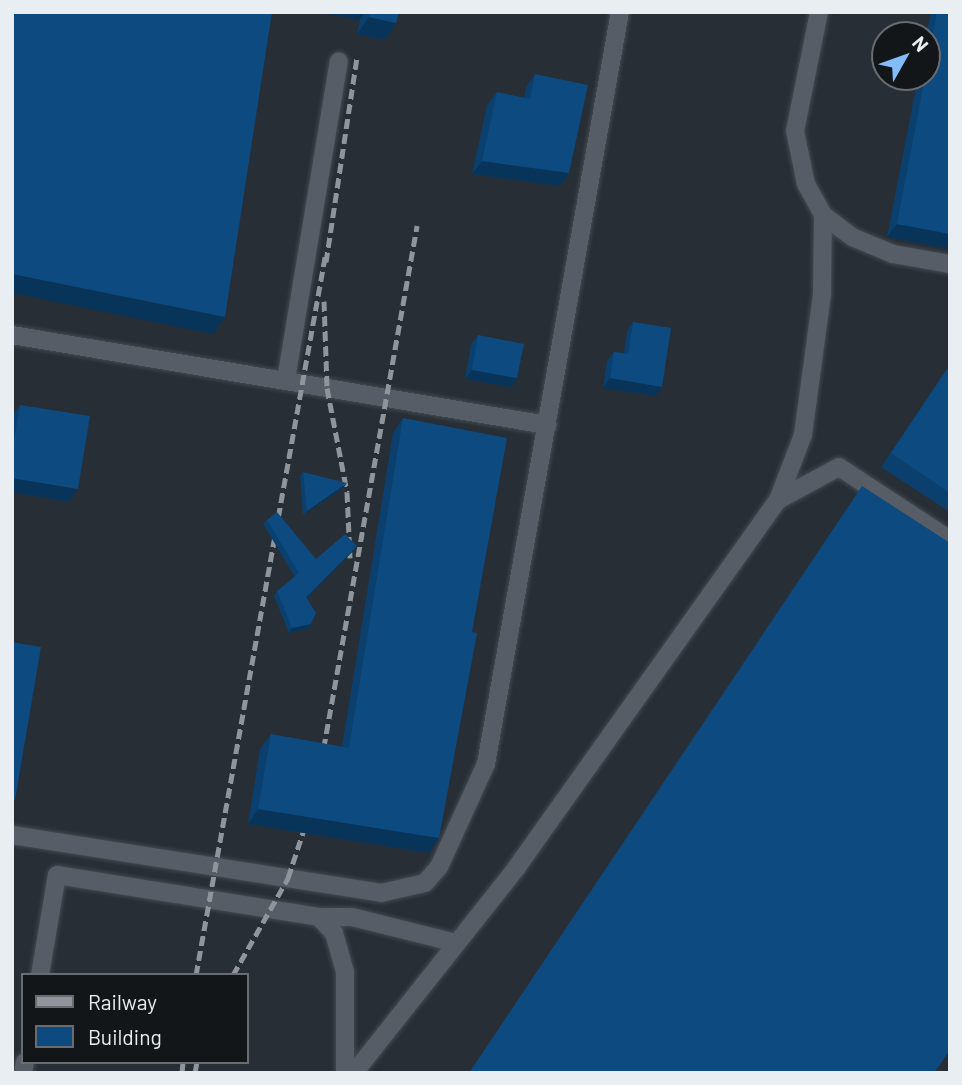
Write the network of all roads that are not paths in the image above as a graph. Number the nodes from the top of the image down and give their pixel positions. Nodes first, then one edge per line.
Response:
1 (620, 12) edge
2 (819, 12) edge
3 (339, 61) dead end
4 (823, 215) junction
5 (950, 264) edge
6 (12, 335) edge
7 (286, 380) junction
8 (547, 425) junction
9 (778, 500) junction
10 (950, 540) edge
11 (12, 835) edge
12 (319, 917) junction
13 (456, 943) junction
14 (40, 973) edge
15 (345, 1073) edge
16 (354, 1073) edge

1 - 8 lane
2 - 4 lane
3 - 7 lane
4 - 5 lane
4 - 9 lane
6 - 7 lane
7 - 8 lane
8 - 11 lane
9 - 10 lane
9 - 13 lane
12 - 13 lane
12 - 14 lane
12 - 15 lane
13 - 16 lane

